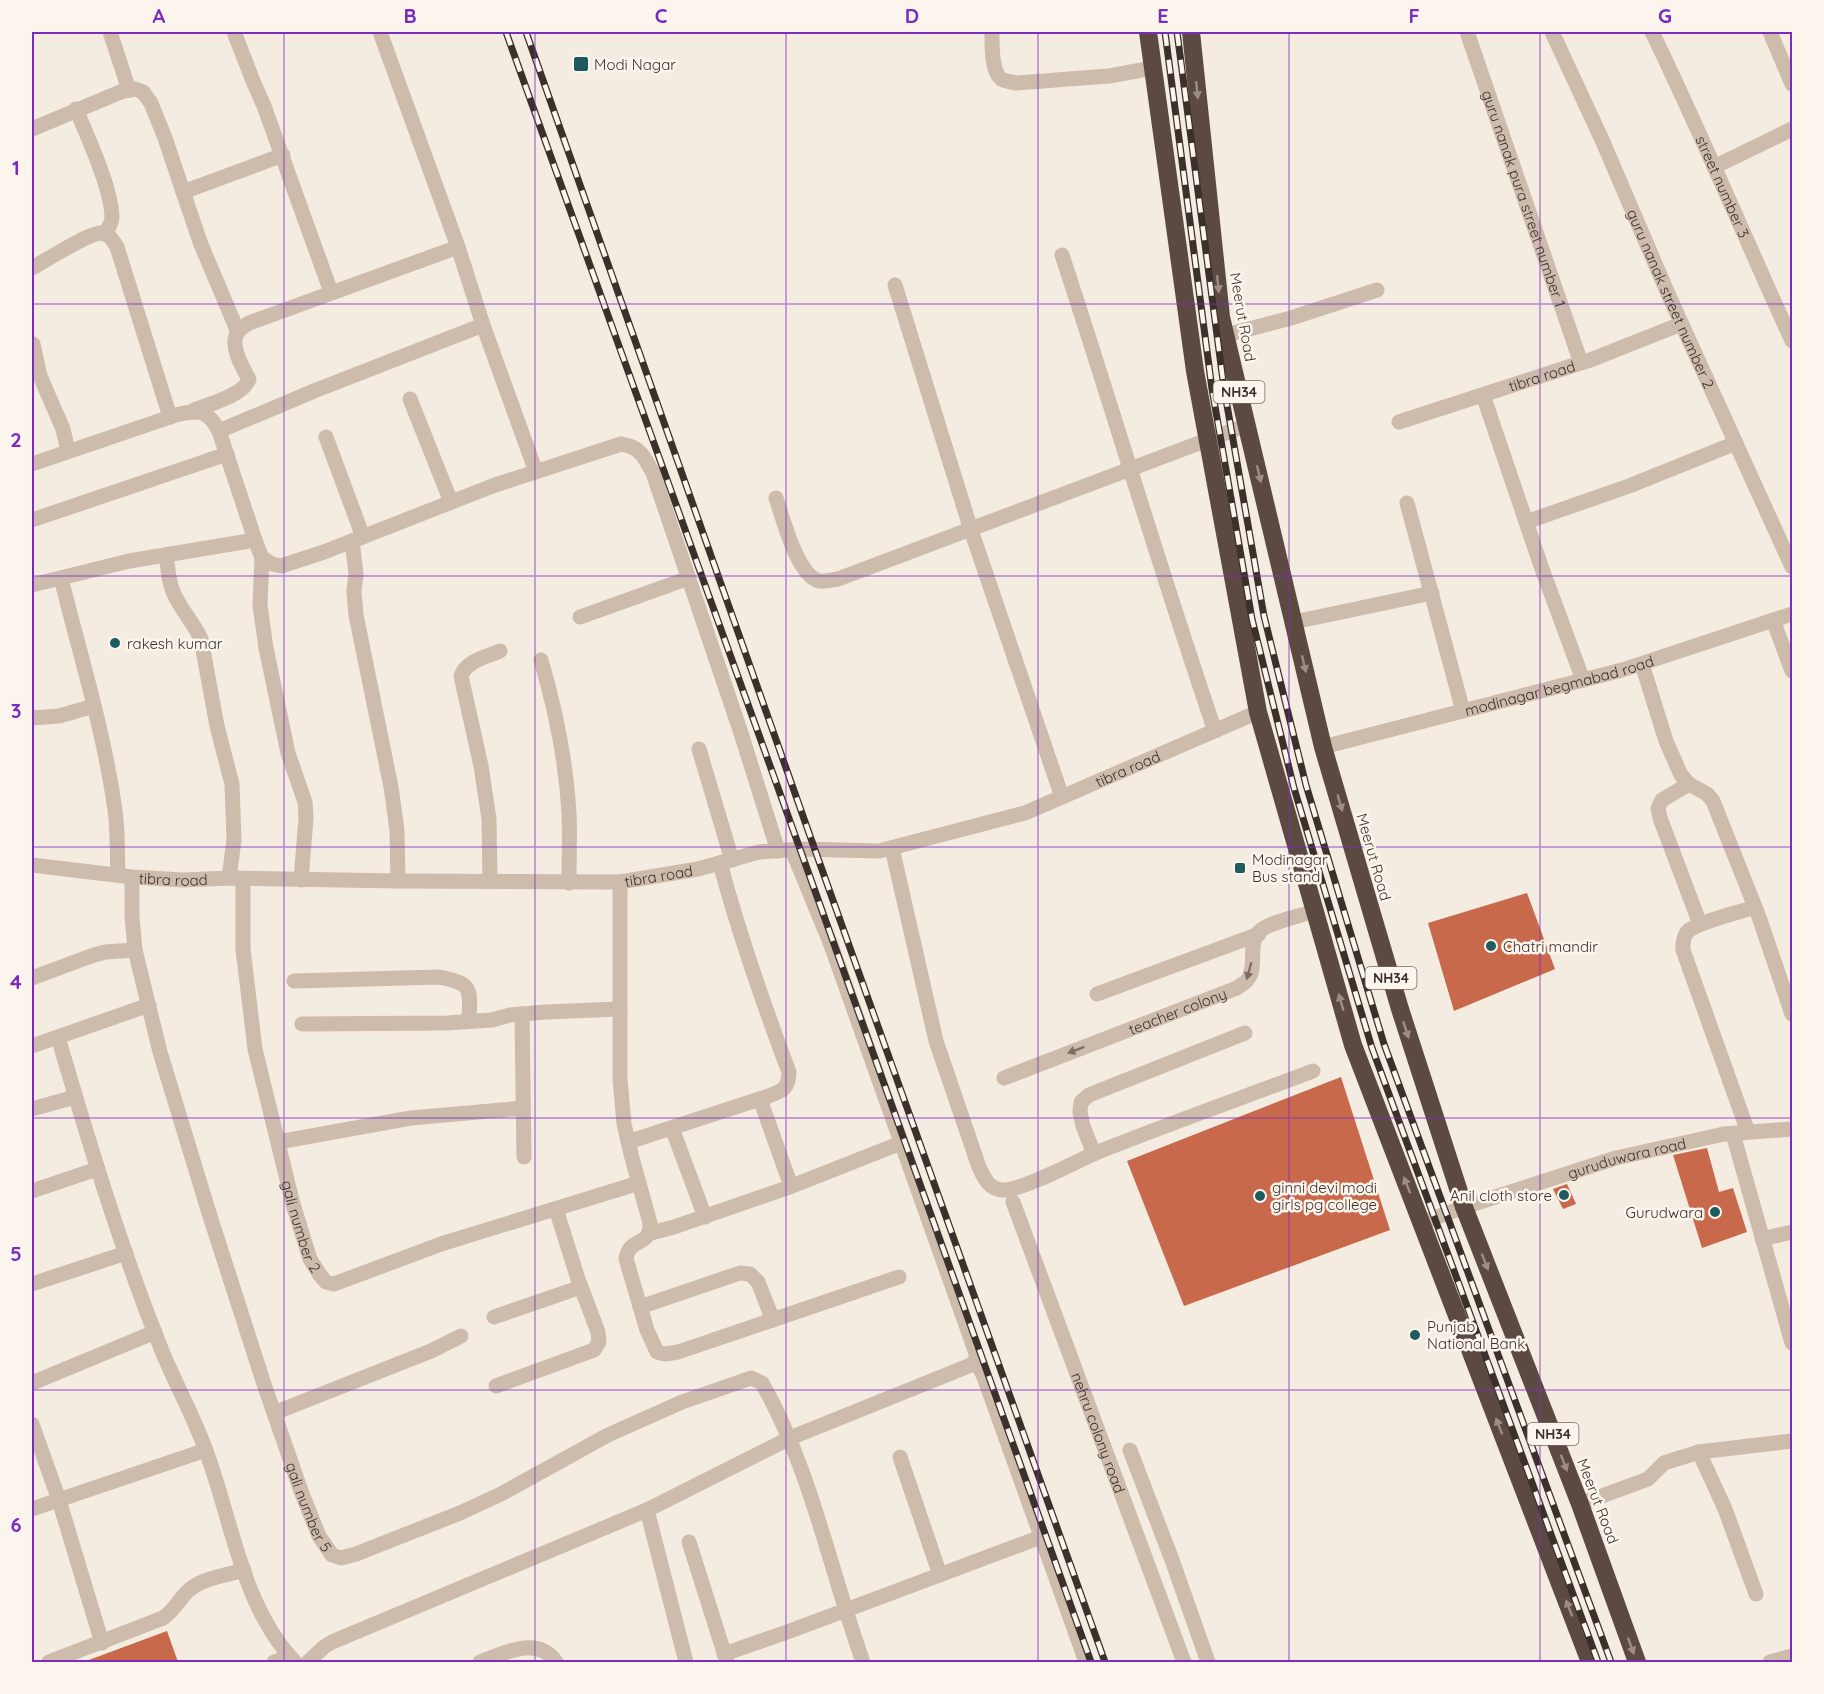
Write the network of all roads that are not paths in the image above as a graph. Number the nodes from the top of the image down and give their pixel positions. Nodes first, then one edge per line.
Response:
1 (110, 32) edge
2 (234, 32) edge
3 (380, 32) edge
4 (992, 32) edge
5 (1148, 32) edge
6 (1191, 32) edge
7 (1467, 32) edge
8 (1552, 32) edge
9 (1652, 32) edge
10 (1770, 32) edge
11 (1153, 68) junction
12 (1792, 84) edge
13 (129, 90) junction
14 (76, 109) junction
15 (34, 122) edge
16 (1792, 129) edge
17 (283, 155) junction
18 (1714, 167) junction
19 (183, 192) junction
20 (104, 234) junction
21 (458, 247) junction
22 (1062, 255) dead end
23 (32, 268) edge
24 (895, 285) dead end
25 (1377, 290) dead end
26 (331, 292) junction
27 (1681, 324) junction
28 (483, 325) junction
29 (238, 332) junction
30 (1226, 335) junction
31 (1792, 341) edge
32 (33, 344) edge
33 (1581, 363) junction
34 (1483, 395) junction
35 (410, 399) dead end
36 (194, 410) junction
37 (170, 417) junction
38 (1399, 422) dead end
39 (1247, 425) junction
40 (219, 431) junction
41 (326, 437) dead end
42 (1208, 441) junction
43 (1736, 443) junction
44 (68, 451) junction
45 (227, 454) junction
46 (32, 464) edge
47 (1130, 470) junction
48 (536, 472) junction
49 (776, 498) dead end
50 (451, 502) junction
51 (1407, 503) dead end
52 (32, 520) edge
53 (1526, 522) junction
54 (971, 530) junction
55 (357, 539) junction
56 (255, 540) junction
57 (166, 555) junction
58 (262, 558) junction
59 (1792, 567) edge
60 (61, 578) junction
61 (689, 578) junction
62 (32, 585) edge
63 (1432, 593) junction
64 (1792, 614) edge
65 (580, 617) dead end
66 (1773, 620) junction
67 (1294, 622) junction
68 (500, 651) dead end
69 (541, 660) dead end
70 (1642, 663) junction
71 (1792, 671) edge
72 (1583, 680) junction
73 (94, 706) junction
74 (1258, 711) junction
75 (1463, 711) junction
76 (32, 718) edge
77 (1215, 731) junction
78 (1323, 747) junction
79 (699, 749) dead end
80 (1689, 784) junction
81 (1062, 797) junction
82 (891, 848) junction
83 (785, 850) junction
84 (726, 862) junction
85 (32, 865) edge
86 (125, 876) junction
87 (236, 878) junction
88 (301, 880) junction
89 (398, 881) junction
90 (490, 881) junction
91 (620, 882) junction
92 (569, 883) junction
93 (1755, 907) junction
94 (1315, 911) junction
95 (1700, 924) junction
96 (1259, 934) junction
97 (135, 950) junction
98 (32, 978) edge
99 (294, 981) dead end
100 (1097, 994) dead end
101 (149, 1005) junction
102 (619, 1009) junction
103 (522, 1014) junction
104 (1792, 1014) edge
105 (470, 1022) junction
106 (303, 1024) dead end
107 (1245, 1033) dead end
108 (58, 1037) junction
109 (32, 1046) edge
110 (1313, 1071) dead end
111 (1004, 1078) dead end
112 (75, 1096) junction
113 (760, 1099) junction
114 (523, 1108) junction
115 (32, 1109) edge
116 (672, 1128) junction
117 (1792, 1129) edge
118 (1748, 1132) junction
119 (1733, 1134) junction
120 (278, 1142) junction
121 (628, 1142) junction
122 (901, 1143) junction
123 (1094, 1154) junction
124 (524, 1157) dead end
125 (98, 1169) junction
126 (639, 1183) junction
127 (791, 1186) junction
128 (32, 1191) edge
129 (1013, 1202) dead end
130 (1464, 1207) junction
131 (556, 1209) junction
132 (705, 1217) junction
133 (1421, 1223) junction
134 (1792, 1232) edge
135 (651, 1233) junction
136 (1762, 1239) junction
137 (126, 1253) junction
138 (899, 1277) dead end
139 (32, 1284) edge
140 (581, 1287) junction
141 (640, 1306) junction
142 (494, 1317) dead end
143 (773, 1320) junction
144 (155, 1332) junction
145 (461, 1336) dead end
146 (1792, 1343) edge
147 (974, 1362) junction
148 (32, 1383) edge
149 (496, 1386) dead end
150 (274, 1413) junction
151 (32, 1424) edge
152 (790, 1438) junction
153 (1792, 1441) edge
154 (206, 1450) junction
155 (1130, 1450) dead end
156 (1699, 1452) junction
157 (900, 1457) dead end
158 (59, 1500) junction
159 (1580, 1504) junction
160 (32, 1509) edge
161 (647, 1510) junction
162 (1041, 1537) junction
163 (689, 1542) dead end
164 (244, 1570) junction
165 (940, 1575) junction
166 (1756, 1594) dead end
167 (845, 1610) junction
168 (102, 1643) junction
169 (1792, 1656) edge
170 (725, 1658) edge
171 (292, 1660) edge
172 (49, 1662) edge
173 (274, 1662) edge
174 (308, 1662) edge
175 (480, 1662) edge
176 (556, 1662) edge
177 (686, 1662) edge
178 (863, 1662) edge
179 (1086, 1662) edge
180 (1184, 1662) edge
181 (1208, 1662) edge
182 (1590, 1662) edge
183 (1637, 1662) edge
184 (1770, 1662) edge

1 - 13 street
2 - 17 street
3 - 21 street
4 - 11 street
5 - 11 highway, NH34
6 -> 30 highway, Meerut Road / NH34
7 - 33 street, guru nanak pura street number 1
8 - 27 street, guru nanak street number 2
9 - 18 street, street number 3
10 - 12 street
11 - 42 highway, NH34
13 - 14 street
13 - 19 street
14 - 15 street
14 - 20 street
16 - 18 street
17 - 19 street
17 - 26 street
18 - 31 street, street number 3
19 - 29 street
20 - 23 street
20 - 37 street
21 - 26 street
21 - 28 street
22 - 47 street
24 - 54 street
25 - 30 street
26 - 29 street
27 - 33 street, tibra road
27 - 43 street, guru nanak street number 2
28 - 40 street
28 - 48 street
29 - 36 street
30 - 39 highway, Meerut Road / NH34
32 - 44 street
33 - 34 street, tibra road
34 - 38 street, tibra road
34 - 53 street
35 - 50 street
36 - 37 street
36 - 40 street
37 - 44 street
39 - 42 street
39 -> 67 highway, Meerut Road / NH34
40 - 45 street
41 - 55 street
42 - 47 street
42 - 74 highway, NH34
43 - 53 street
43 - 59 street, guru nanak street number 2
44 - 46 street
45 - 52 street
45 - 56 street
47 - 54 street
47 - 77 street
48 - 50 street
48 - 61 street
49 - 54 street
50 - 55 street
51 - 63 street
53 - 72 street
54 - 81 street
55 - 58 street
55 - 89 street
56 - 57 street
56 - 58 street
57 - 60 street
57 - 87 street, gali number 2
58 - 88 street
60 - 62 street
60 - 73 street, gali number 5
61 - 65 street
61 - 83 street
63 - 67 street
63 - 75 street
64 - 66 street, modinagar begmabad road
66 - 70 street, modinagar begmabad road
66 - 71 street
67 -> 78 highway, Meerut Road / NH34
68 - 90 street
69 - 92 street
70 - 72 street, modinagar begmabad road
70 - 80 street
72 - 75 street, modinagar begmabad road
73 - 76 street
73 - 86 street, gali number 5
74 - 77 street, tibra road
74 - 94 highway, NH34
75 - 78 street, modinagar begmabad road
77 - 81 street, tibra road
78 -> 130 highway, Meerut Road / NH34
79 - 84 street
80 - 93 street
80 - 95 street
81 - 82 street, tibra road
82 - 83 street, tibra road
82 - 123 street
83 - 84 street, tibra road
83 - 122 street
84 - 91 street, tibra road
84 - 113 street
85 - 86 street, tibra road
86 - 87 street, tibra road
86 - 97 street, gali number 5
87 - 88 street, tibra road
87 - 120 street, gali number 2
88 - 89 street, tibra road
89 - 90 street, tibra road
90 - 92 street, tibra road
91 - 92 street, tibra road
91 - 102 street
93 - 95 street
93 - 104 street
94 - 96 street
133 -> 94 highway, NH34
95 - 118 street
96 - 100 street
96 -> 111 street, teacher colony
97 - 98 street
97 - 101 street, gali number 5
99 - 105 street
101 - 108 street
101 - 150 street, gali number 5
102 - 103 street
102 - 121 street
103 - 105 street
103 - 114 street
105 - 106 street
107 - 123 street
108 - 109 street
108 - 112 street
110 - 123 street
112 - 115 street
112 - 125 street
113 - 116 street
113 - 127 street
114 - 120 street
114 - 124 street
116 - 121 street
116 - 132 street
117 - 118 street, guruduwara road
118 - 119 street, guruduwara road
119 - 130 street, guruduwara road
119 - 136 street
120 - 131 street, gali number 2
121 - 126 street
122 - 127 street
122 - 147 street
125 - 128 street
125 - 137 street
126 - 131 street, gali number 2
126 - 135 street
127 - 132 street
129 - 180 street, nehru colony road
130 - 133 street, guruduwara road
130 -> 159 highway, Meerut Road / NH34
131 - 140 street
132 - 135 street
182 -> 133 highway, NH34
134 - 136 street
135 - 141 street
136 - 146 street
137 - 139 street
137 - 144 street
138 - 143 street
140 - 142 street
140 - 149 street
141 - 143 street
141 - 143 street
144 - 148 street
144 - 154 street
145 - 150 street
147 - 152 street
147 - 162 street
150 - 152 street, gali number 5
151 - 158 street
152 - 161 street
152 - 167 street
153 - 156 street
154 - 158 street
154 - 164 street
155 - 181 street
156 - 159 street
156 - 166 street
157 - 165 street
158 - 160 street
158 - 168 street
159 -> 183 highway, Meerut Road / NH34
161 - 174 street
161 - 177 street
162 - 165 street
162 - 179 street
163 - 170 street
164 - 168 street
164 - 171 street
165 - 167 street
167 - 170 street
167 - 178 street
168 - 172 street
169 - 184 street
171 - 173 street
175 - 176 street

